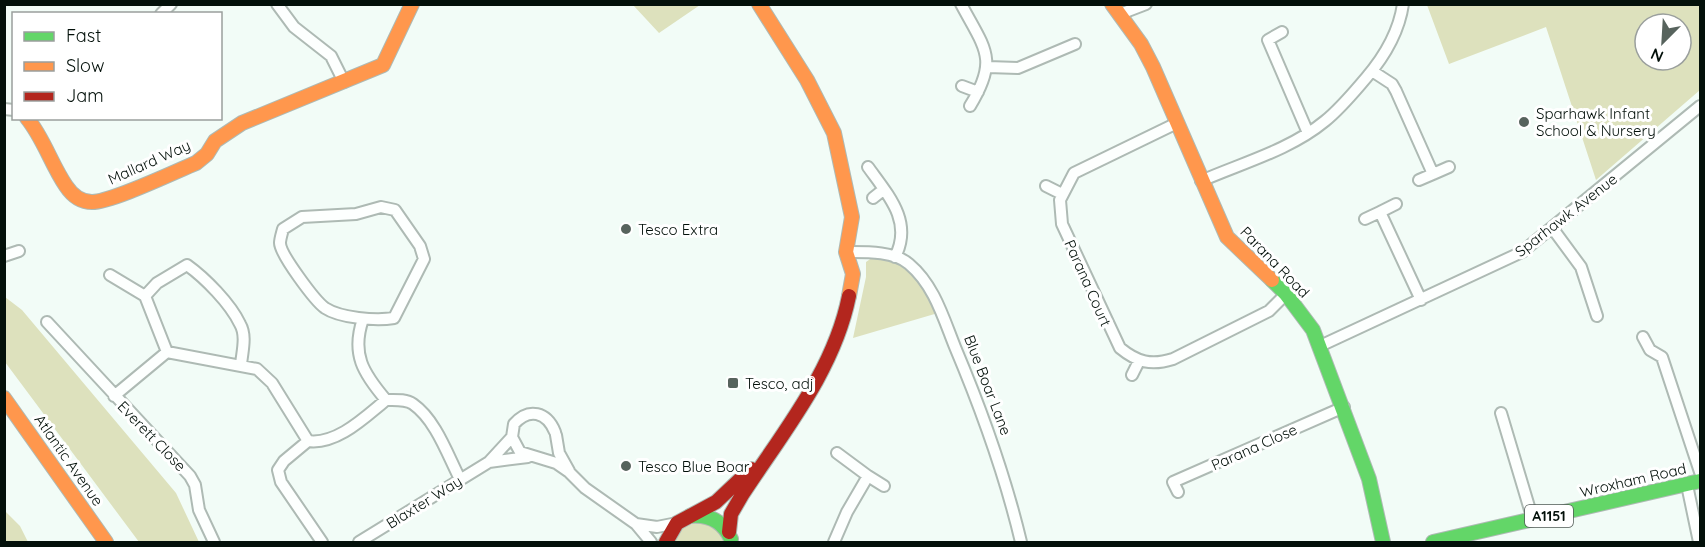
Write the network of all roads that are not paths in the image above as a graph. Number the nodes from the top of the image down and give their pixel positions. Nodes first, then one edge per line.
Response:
1 (277, 4) edge
2 (412, 4) edge
3 (759, 4) edge
4 (961, 4) edge
5 (1146, 4) edge
6 (1402, 4) edge
7 (1116, 9) edge
8 (1282, 32) dead end
9 (1075, 44) dead end
10 (1054, 52) junction
11 (1060, 63) dead end
12 (988, 67) junction
13 (1372, 71) junction
14 (344, 82) junction
15 (962, 86) dead end
16 (978, 92) junction
17 (970, 106) dead end
18 (1701, 106) edge
19 (29, 120) edge
20 (1177, 123) junction
21 (1308, 133) junction
22 (868, 167) dead end
23 (1449, 167) dead end
24 (1433, 174) junction
25 (1419, 180) dead end
26 (1201, 181) junction
27 (1046, 186) dead end
28 (883, 190) junction
29 (1062, 194) junction
30 (873, 198) dead end
31 (1396, 204) dead end
32 (1380, 212) junction
33 (1365, 219) dead end
34 (1553, 229) junction
35 (19, 252) dead end
36 (846, 252) junction
37 (4, 256) edge
38 (895, 257) junction
39 (110, 275) dead end
40 (1286, 294) junction
41 (145, 296) junction
42 (1421, 300) junction
43 (1597, 316) dead end
44 (363, 319) junction
45 (47, 322) dead end
46 (1643, 337) dead end
47 (1320, 346) junction
48 (167, 352) junction
49 (1139, 361) junction
50 (241, 365) junction
51 (1132, 375) dead end
52 (114, 396) junction
53 (4, 398) edge
54 (386, 400) junction
55 (1344, 407) junction
56 (1501, 412) dead end
57 (556, 433) junction
58 (512, 437) junction
59 (308, 441) junction
60 (776, 446) junction
61 (837, 453) dead end
62 (535, 457) junction
63 (489, 462) junction
64 (569, 472) junction
65 (1701, 472) edge
66 (868, 476) junction
67 (460, 479) junction
68 (1694, 483) edge
69 (884, 486) dead end
70 (1178, 492) dead end
71 (683, 519) junction
72 (1533, 520) junction
73 (636, 524) junction
74 (731, 539) edge
75 (106, 543) edge
76 (214, 543) edge
77 (322, 543) edge
78 (359, 543) edge
79 (651, 543) edge
80 (666, 543) edge
81 (834, 543) edge
82 (1021, 543) edge
83 (1383, 543) edge
84 (1433, 543) edge
85 (1699, 543) edge

1 - 14 street
2 - 14 street, Mallard Way
3 - 36 street
4 - 12 street
5 - 7 street
6 - 13 street
7 - 20 street, Parana Road
8 - 21 street
9 - 10 street
10 - 11 street
10 - 12 street
12 - 16 street
13 - 21 street
13 - 24 street
14 - 19 street, Mallard Way
15 - 16 street
16 - 17 street
18 - 34 street, Sparhawk Avenue
20 - 26 street, Parana Road
20 - 29 street
21 - 26 street
22 - 28 street
23 - 24 street
24 - 25 street
26 - 40 street, Parana Road
27 - 29 street
28 - 30 street
28 - 38 street
29 - 49 street, Parana Court
31 - 32 street
32 - 33 street
32 - 42 street
34 - 42 street, Sparhawk Avenue
34 - 43 street
35 - 37 street
36 - 38 street
36 - 60 street
38 - 82 street, Blue Boar Lane
39 - 41 street
40 - 47 street, Parana Road
40 - 49 street
41 - 48 street
41 - 50 street
42 - 47 street, Sparhawk Avenue
44 - 44 street
44 - 54 street
45 - 52 street, Everett Close
46 - 65 street
47 - 55 street, Parana Road
48 - 50 street
48 - 52 street, Everett Close
49 - 51 street
50 - 59 street
52 - 76 street, Everett Close
53 - 75 street, Atlantic Avenue
54 - 59 street
54 - 67 street
55 - 70 street, Parana Close
55 - 83 street, Parana Road
56 - 72 street
57 - 58 street
57 - 62 street
57 - 64 street
58 - 62 street
58 - 63 street, Blaxter Way
59 - 77 street
60 - 71 street
60 - 74 street
61 - 66 street
62 - 63 street, Blaxter Way
62 - 64 street
63 - 67 street, Blaxter Way
64 - 73 street
66 - 69 street
66 - 81 street
67 - 78 street, Blaxter Way
68 - 72 street, Wroxham Road / A1151
68 - 85 street
71 - 73 street
71 - 74 street
71 - 80 street
72 - 84 street, Wroxham Road / A1151
73 - 79 street

